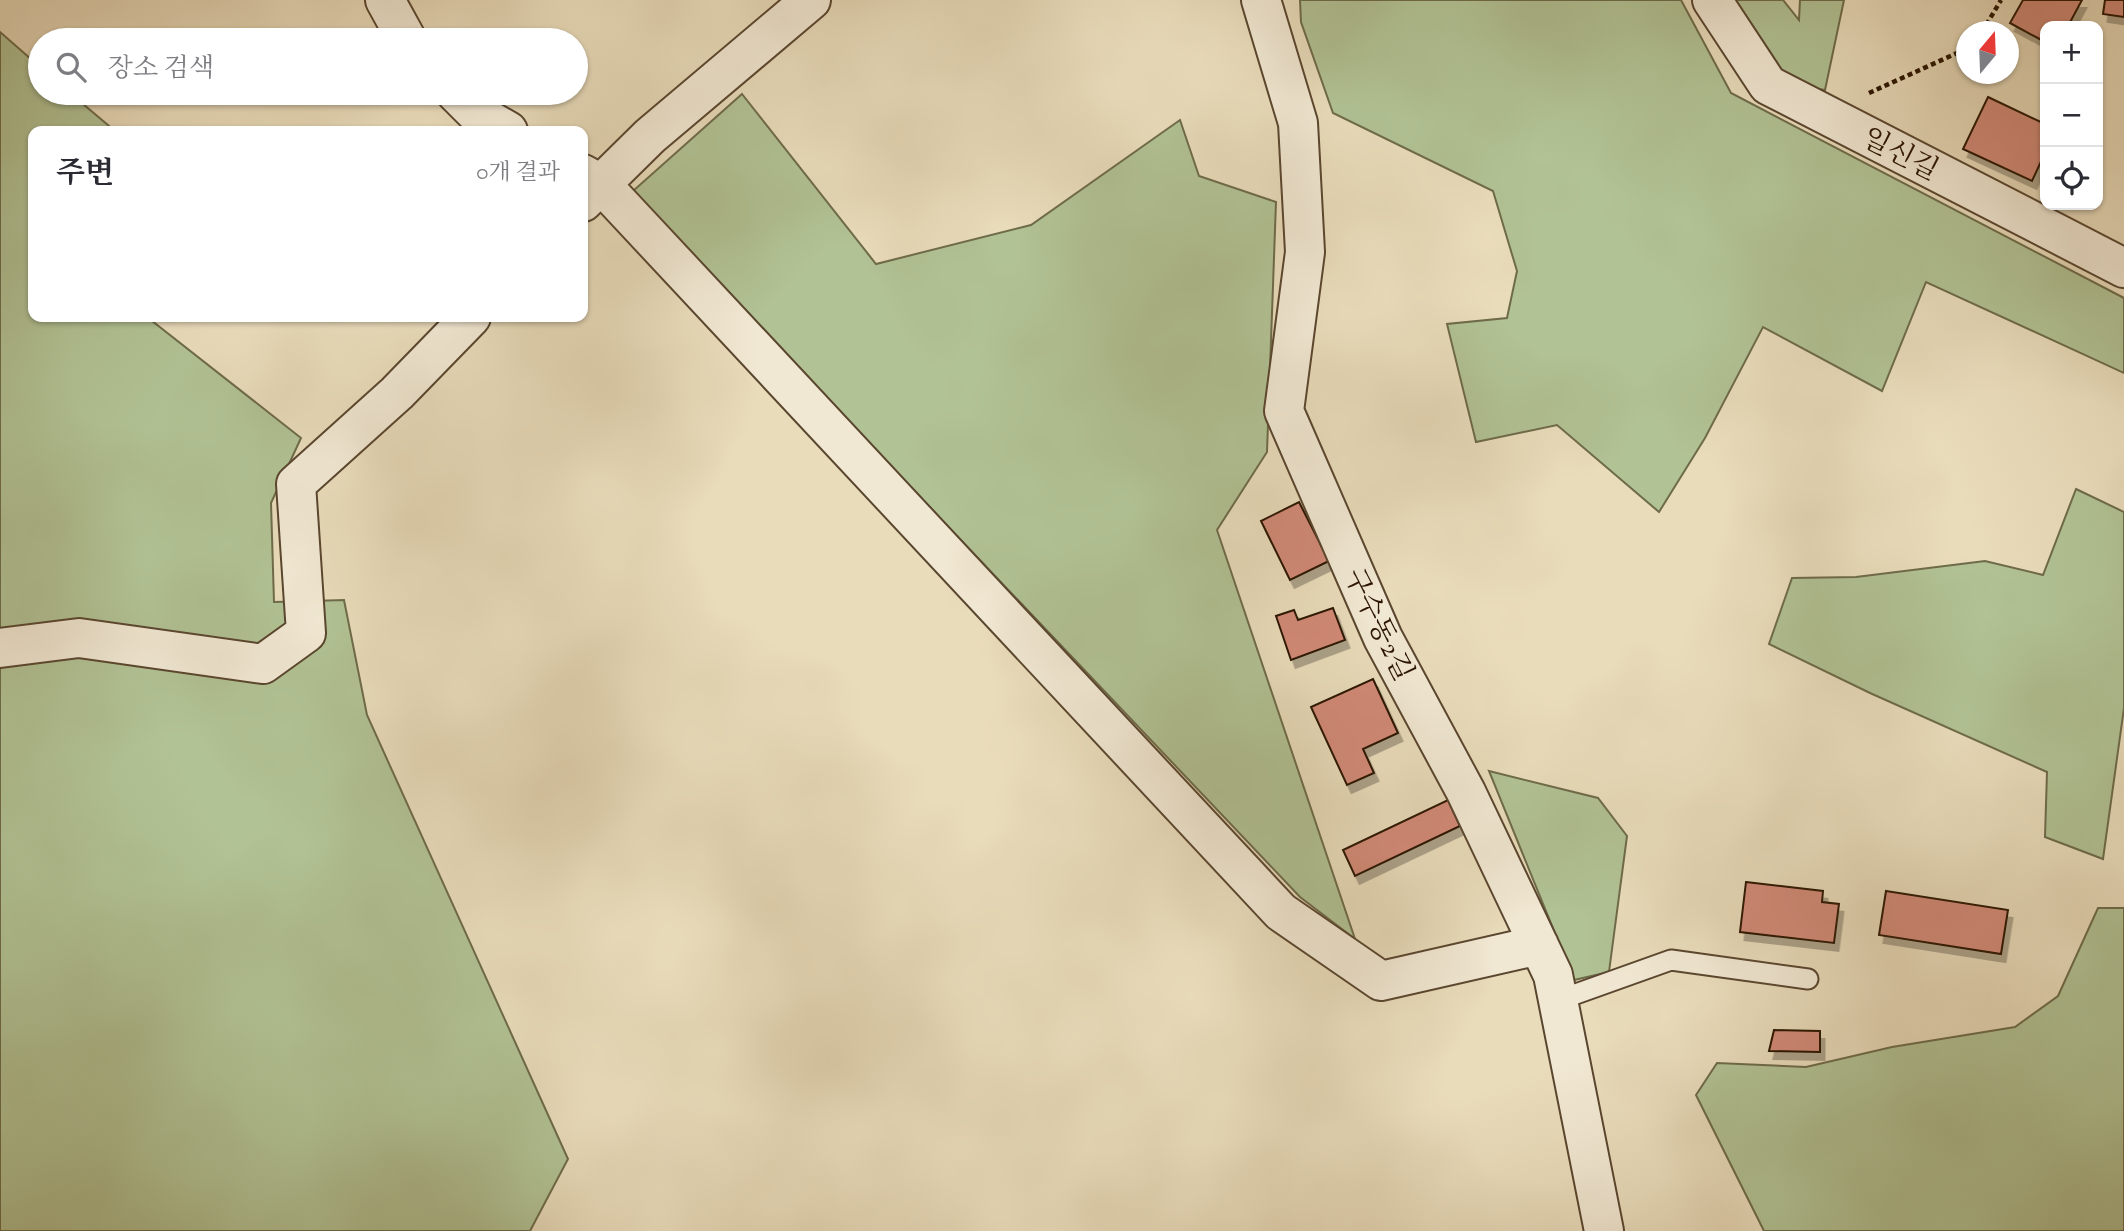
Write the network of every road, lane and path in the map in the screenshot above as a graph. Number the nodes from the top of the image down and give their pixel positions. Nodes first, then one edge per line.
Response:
1 (385, 0) edge
2 (811, 0) edge
3 (1261, 0) edge
4 (1712, 0) edge
5 (2001, 0) edge
6 (1989, 21) edge
7 (400, 28) edge
8 (1956, 54) edge
9 (468, 105) edge
10 (1824, 114) junction
11 (499, 126) edge
12 (589, 187) edge
13 (2124, 268) edge
14 (466, 322) edge
15 (0, 648) edge
16 (1539, 945) junction
17 (1808, 979) dead end
18 (1559, 1000) junction
19 (1604, 1231) edge

1 - 7 street
2 - 12 street
3 - 16 street, 구수동2길
4 - 10 street, 일신길
5 - 6 path
8 - 10 path
9 - 11 street
10 - 13 street, 일신길
12 - 16 street
14 - 15 street
16 - 18 street, 구수동2길
17 - 18 lane
18 - 19 street, 구수동2길

